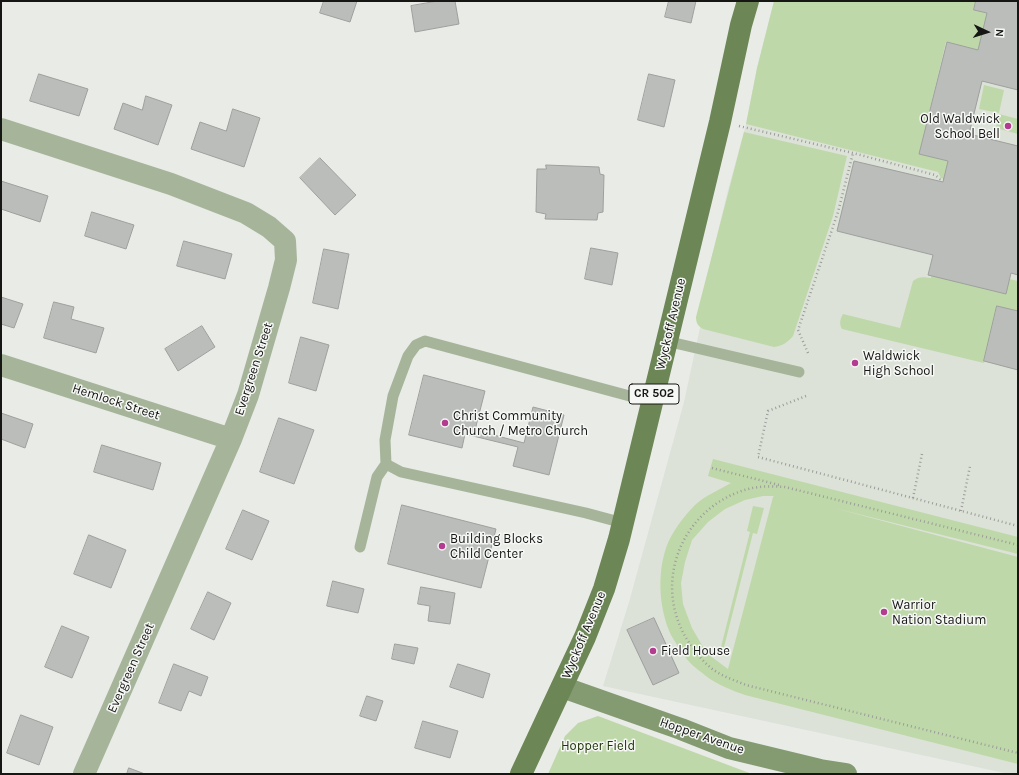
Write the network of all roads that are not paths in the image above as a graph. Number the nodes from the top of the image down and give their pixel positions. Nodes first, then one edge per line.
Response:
1 (748, 1) edge
2 (1, 129) edge
3 (666, 341) junction
4 (1, 365) edge
5 (798, 372) dead end
6 (652, 402) junction
7 (231, 439) junction
8 (386, 464) junction
9 (623, 523) junction
10 (360, 547) dead end
11 (562, 686) junction
12 (84, 774) edge
13 (521, 774) edge
14 (846, 774) edge

1 - 3 main road, Wyckoff Avenue / CR 502
2 - 7 street, Evergreen Street
3 - 5 lane
3 - 6 main road, Wyckoff Avenue / CR 502
4 - 7 street, Hemlock Street
6 - 8 lane
6 - 9 main road, Wyckoff Avenue / CR 502
7 - 12 street, Evergreen Street
8 - 9 lane
8 - 10 lane
9 - 11 main road, Wyckoff Avenue / CR 502
11 - 13 main road, Wyckoff Avenue / CR 502
11 - 14 street, Hopper Avenue

